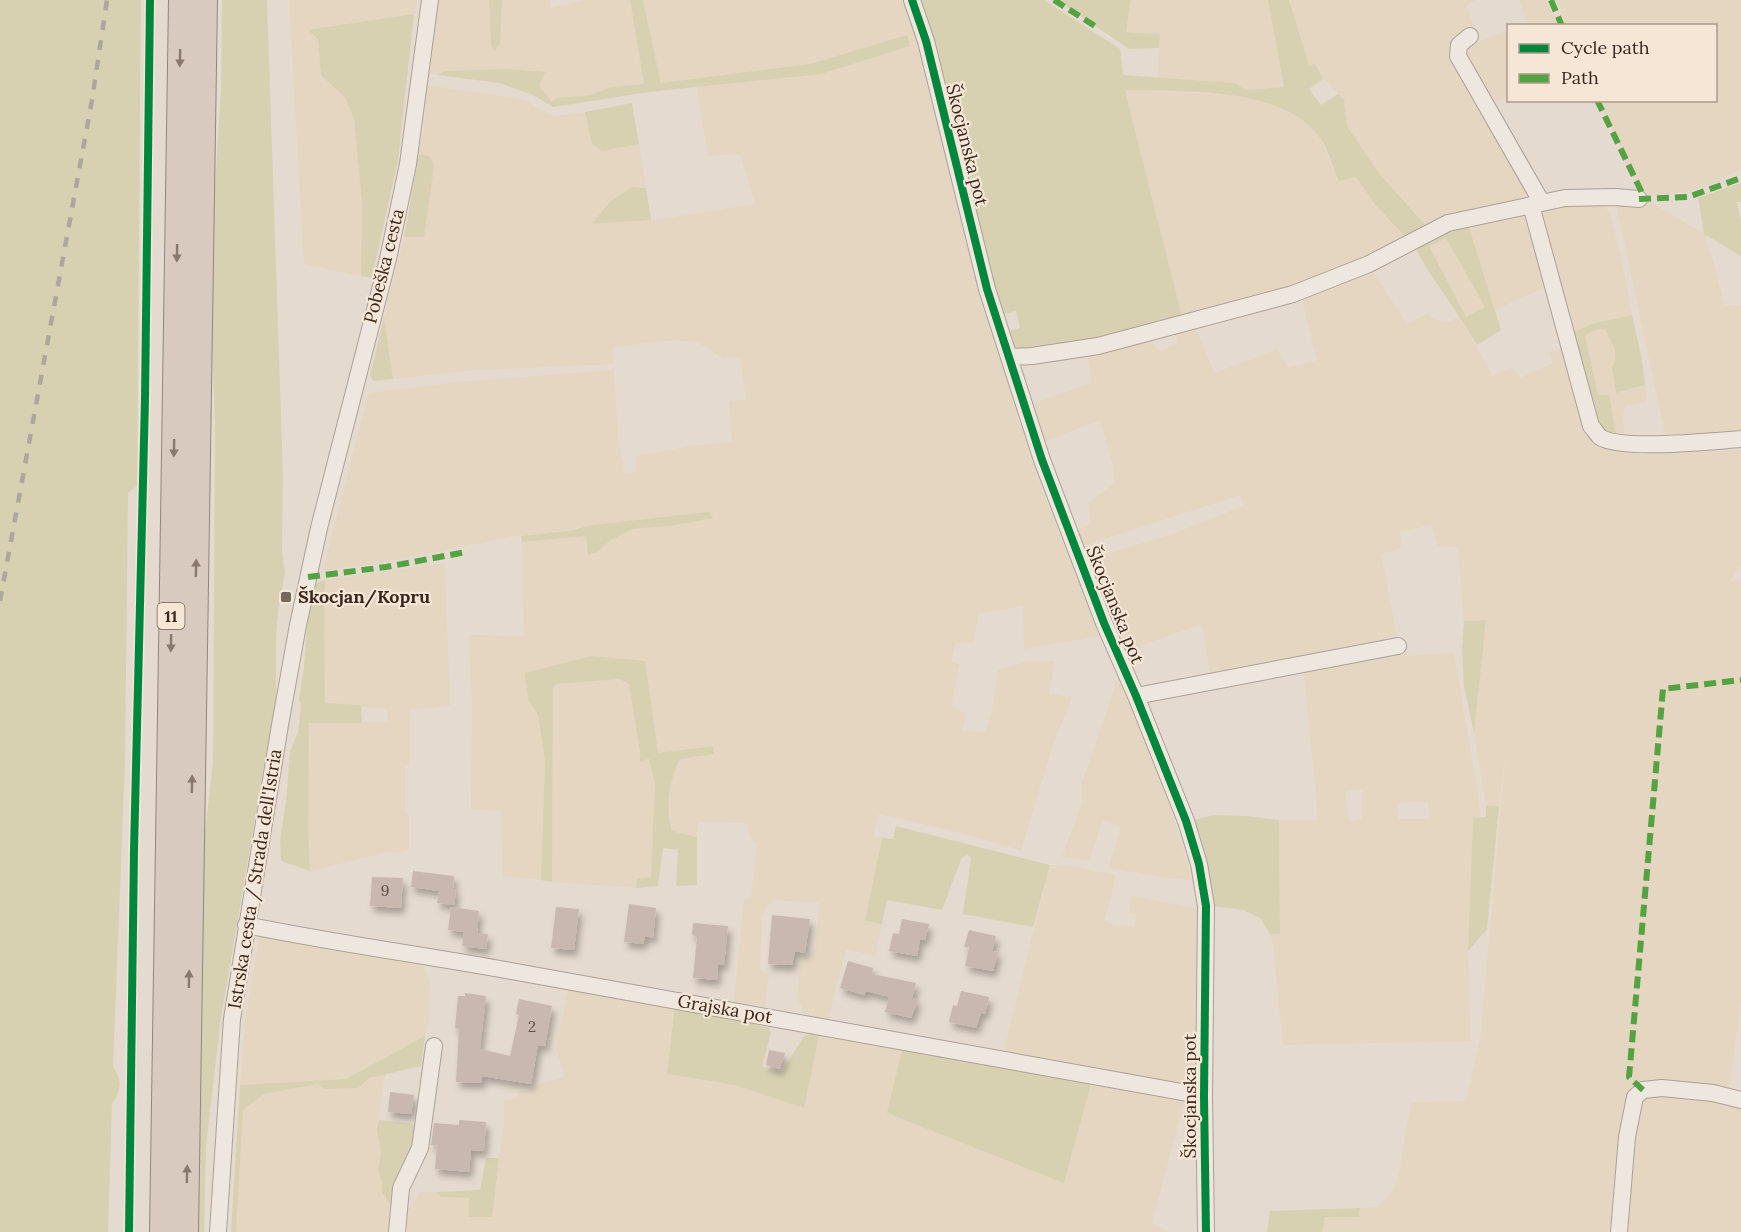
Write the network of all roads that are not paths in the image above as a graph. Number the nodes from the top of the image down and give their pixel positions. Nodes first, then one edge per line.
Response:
1 (181, 0) edge
2 (205, 0) edge
3 (430, 0) edge
4 (912, 0) edge
5 (1470, 36) dead end
6 (1639, 199) dead end
7 (1537, 204) junction
8 (1009, 357) junction
9 (1741, 439) edge
10 (319, 528) joint
11 (1398, 646) dead end
12 (1136, 696) junction
13 (246, 925) junction
14 (434, 1046) dead end
15 (1204, 1096) junction
16 (1741, 1100) edge
17 (162, 1232) edge
18 (186, 1232) edge
19 (218, 1232) edge
20 (397, 1232) edge
21 (1206, 1232) edge
22 (1619, 1232) edge

1 -> 17 highway, 11
18 -> 2 highway, 11
3 - 10 street, Pobeška cesta
4 - 8 street, Škocjanska pot
5 - 7 street
6 - 7 street
7 - 8 street
7 - 9 street
8 - 12 street, Škocjanska pot
10 - 13 street, Istrska cesta / Strada dell'Istria
11 - 12 street
12 - 15 street, Škocjanska pot
13 - 15 street, Grajska pot
13 - 19 street, Istrska cesta / Strada dell'Istria
14 - 20 street
15 - 21 street, Škocjanska pot
16 - 22 street

